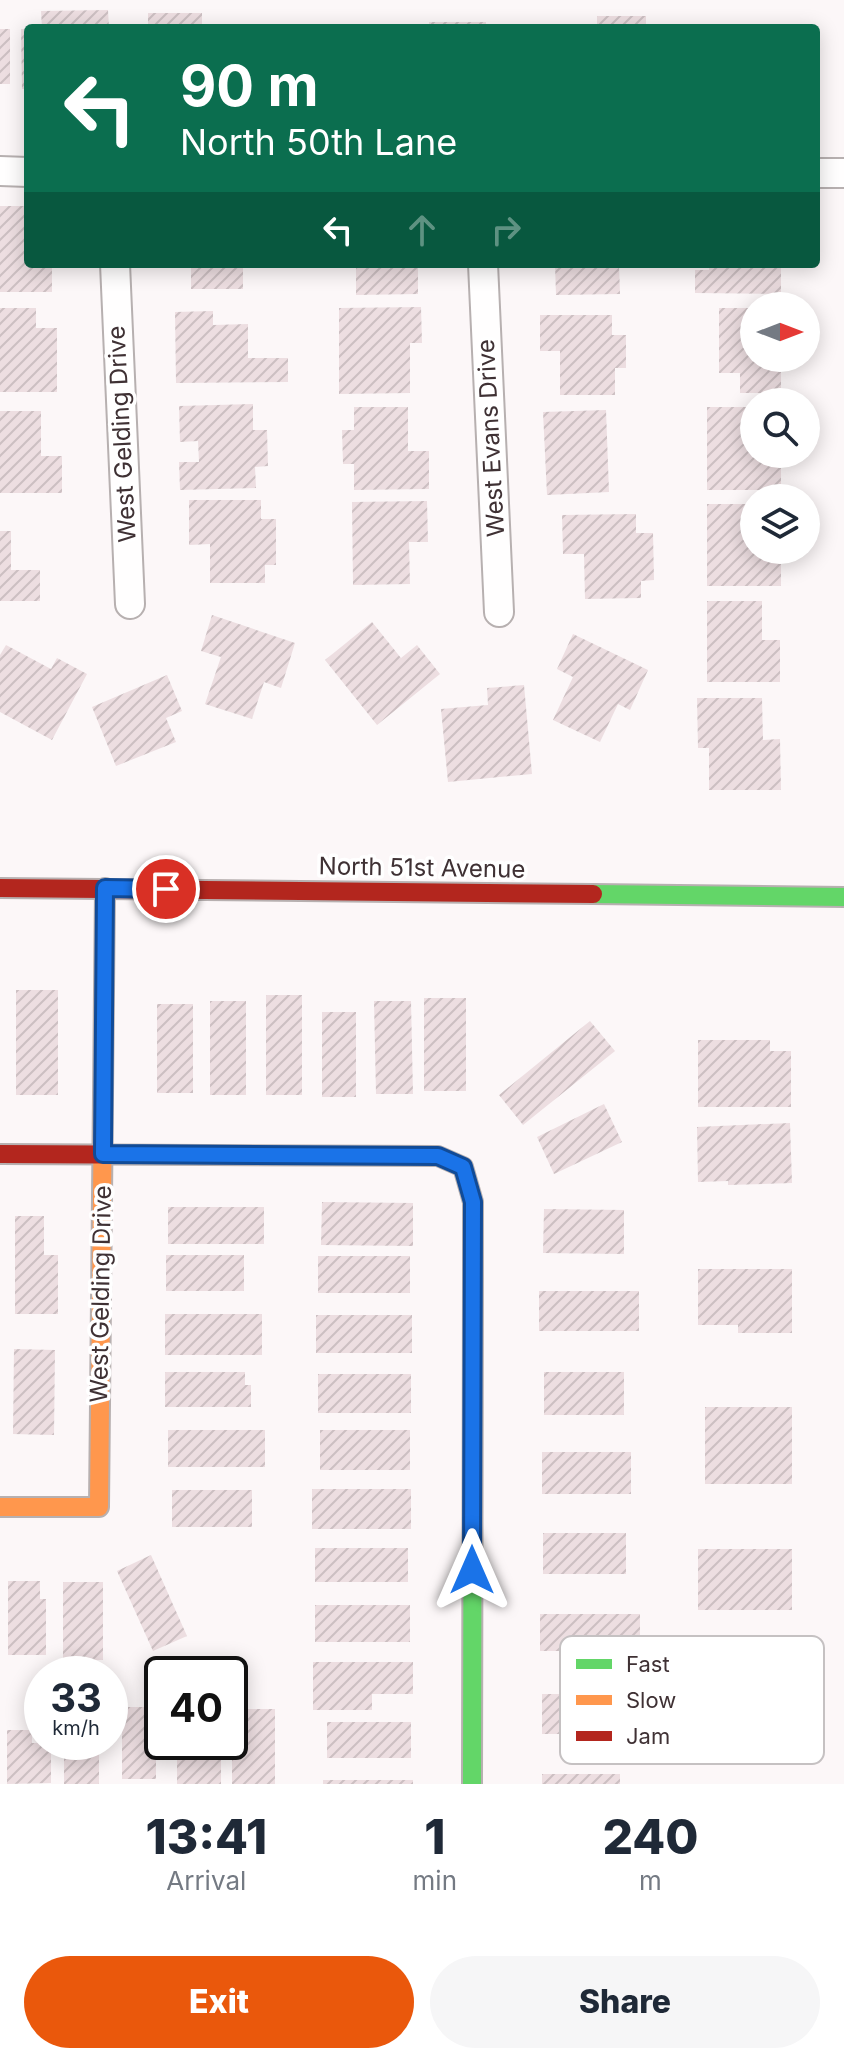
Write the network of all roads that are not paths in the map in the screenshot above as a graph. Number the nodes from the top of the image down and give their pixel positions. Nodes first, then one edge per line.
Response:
1 (0, 171) edge
2 (24, 172) edge
3 (820, 173) edge
4 (844, 173) edge
5 (115, 268) edge
6 (483, 268) edge
7 (130, 604) dead end
8 (499, 612) dead end
9 (0, 888) edge
10 (105, 888) junction
11 (844, 897) edge
12 (0, 1154) edge
13 (103, 1154) junction
14 (0, 1507) edge
15 (472, 1784) edge

1 - 2 street
3 - 4 street
5 - 7 street, West Gelding Drive
6 - 8 street, West Evans Drive
9 - 10 street, North 51st Avenue
10 - 11 street, North 51st Avenue
10 - 13 street, West Gelding Drive
12 - 13 street
13 - 14 street, West Gelding Drive
13 - 15 street

